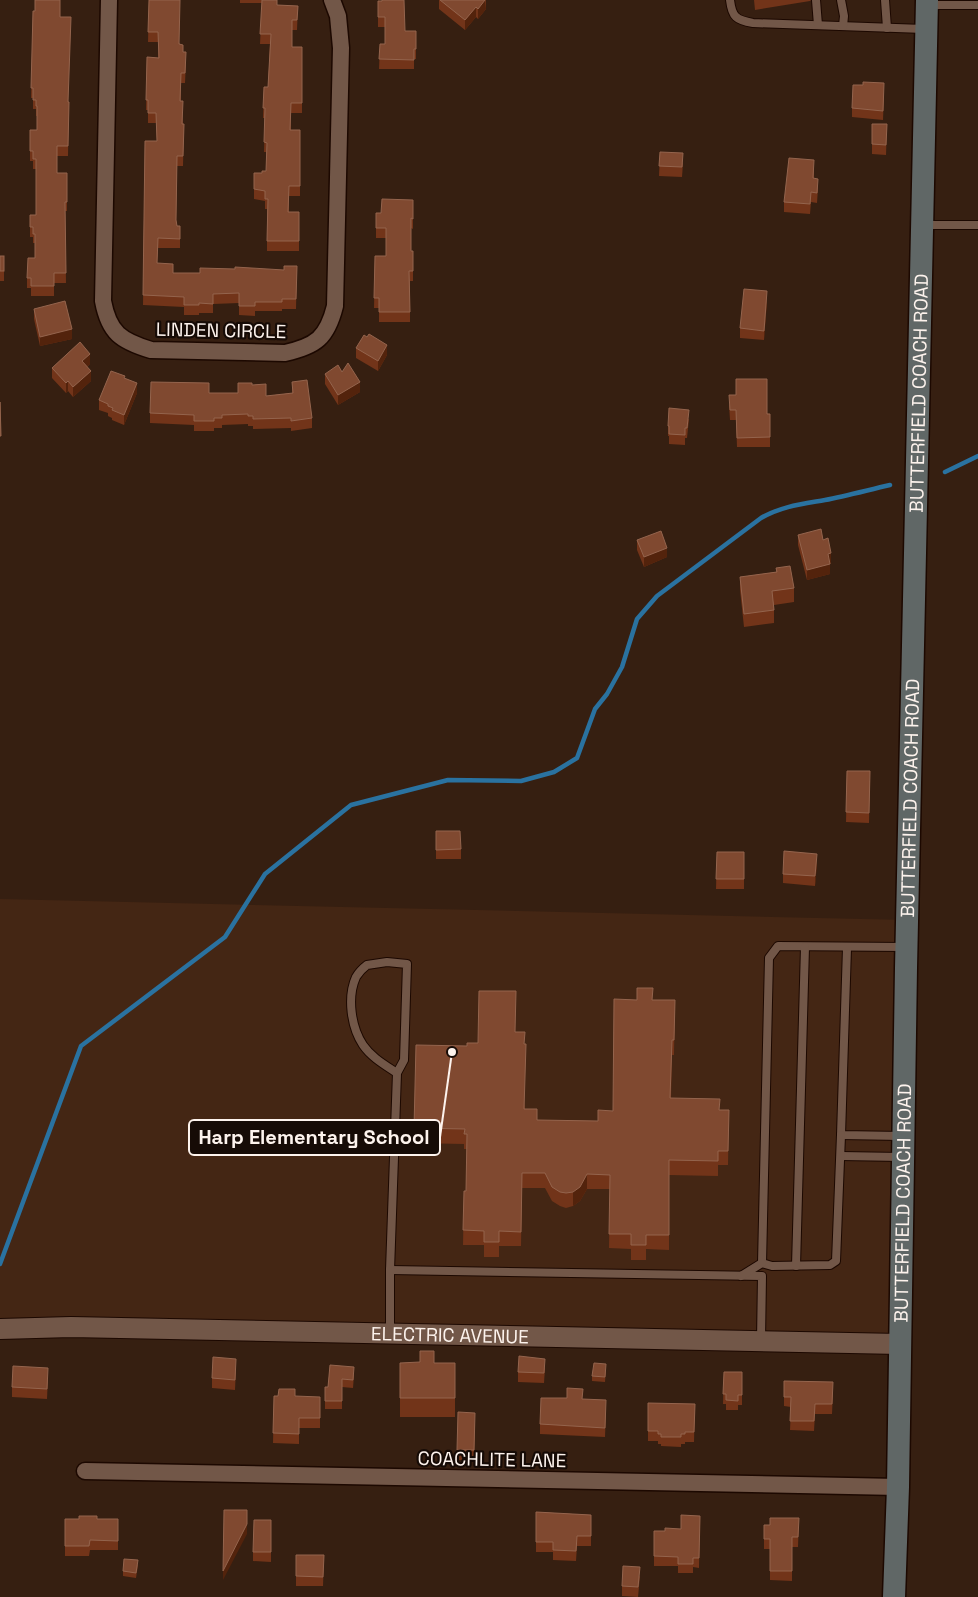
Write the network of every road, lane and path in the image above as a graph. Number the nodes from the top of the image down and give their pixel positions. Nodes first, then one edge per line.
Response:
1 (109, 0) edge
2 (332, 0) edge
3 (730, 0) edge
4 (816, 0) edge
5 (841, 0) edge
6 (885, 0) edge
7 (927, 2) edge
8 (978, 5) edge
9 (818, 25) junction
10 (843, 26) junction
11 (886, 28) junction
12 (926, 29) junction
13 (922, 225) junction
14 (978, 225) edge
15 (805, 947) junction
16 (906, 947) junction
17 (847, 948) junction
18 (397, 1073) junction
19 (841, 1135) junction
20 (904, 1146) junction
21 (840, 1156) junction
22 (762, 1263) junction
23 (796, 1266) junction
24 (390, 1270) junction
25 (742, 1276) junction
26 (4, 1329) edge
27 (390, 1333) junction
28 (761, 1341) junction
29 (900, 1344) junction
30 (86, 1471) dead end
31 (898, 1487) junction
32 (894, 1597) edge

1 - 2 street, LINDEN CIRCLE
3 - 9 lane
4 - 9 lane
5 - 10 lane
6 - 11 lane
7 - 8 lane
7 - 12 main road, BUTTERFIELD COACH ROAD
9 - 10 lane
10 - 11 lane
11 - 12 lane
12 - 13 main road, BUTTERFIELD COACH ROAD
13 - 14 lane
13 - 16 main road, BUTTERFIELD COACH ROAD
15 - 17 lane
15 - 22 lane
15 - 23 lane
16 - 17 lane
16 - 20 main road, BUTTERFIELD COACH ROAD
17 - 19 lane
18 - 18 lane
18 - 24 lane
19 - 20 lane
19 - 21 lane
20 - 21 lane
20 - 29 main road, BUTTERFIELD COACH ROAD
21 - 23 lane
22 - 23 lane
22 - 25 lane
24 - 25 lane
24 - 27 lane
25 - 28 lane
26 - 27 street, ELECTRIC AVENUE
27 - 28 street, ELECTRIC AVENUE
28 - 29 street, ELECTRIC AVENUE
29 - 31 main road, BUTTERFIELD COACH ROAD
30 - 31 street, COACHLITE LANE
31 - 32 main road, BUTTERFIELD COACH ROAD

